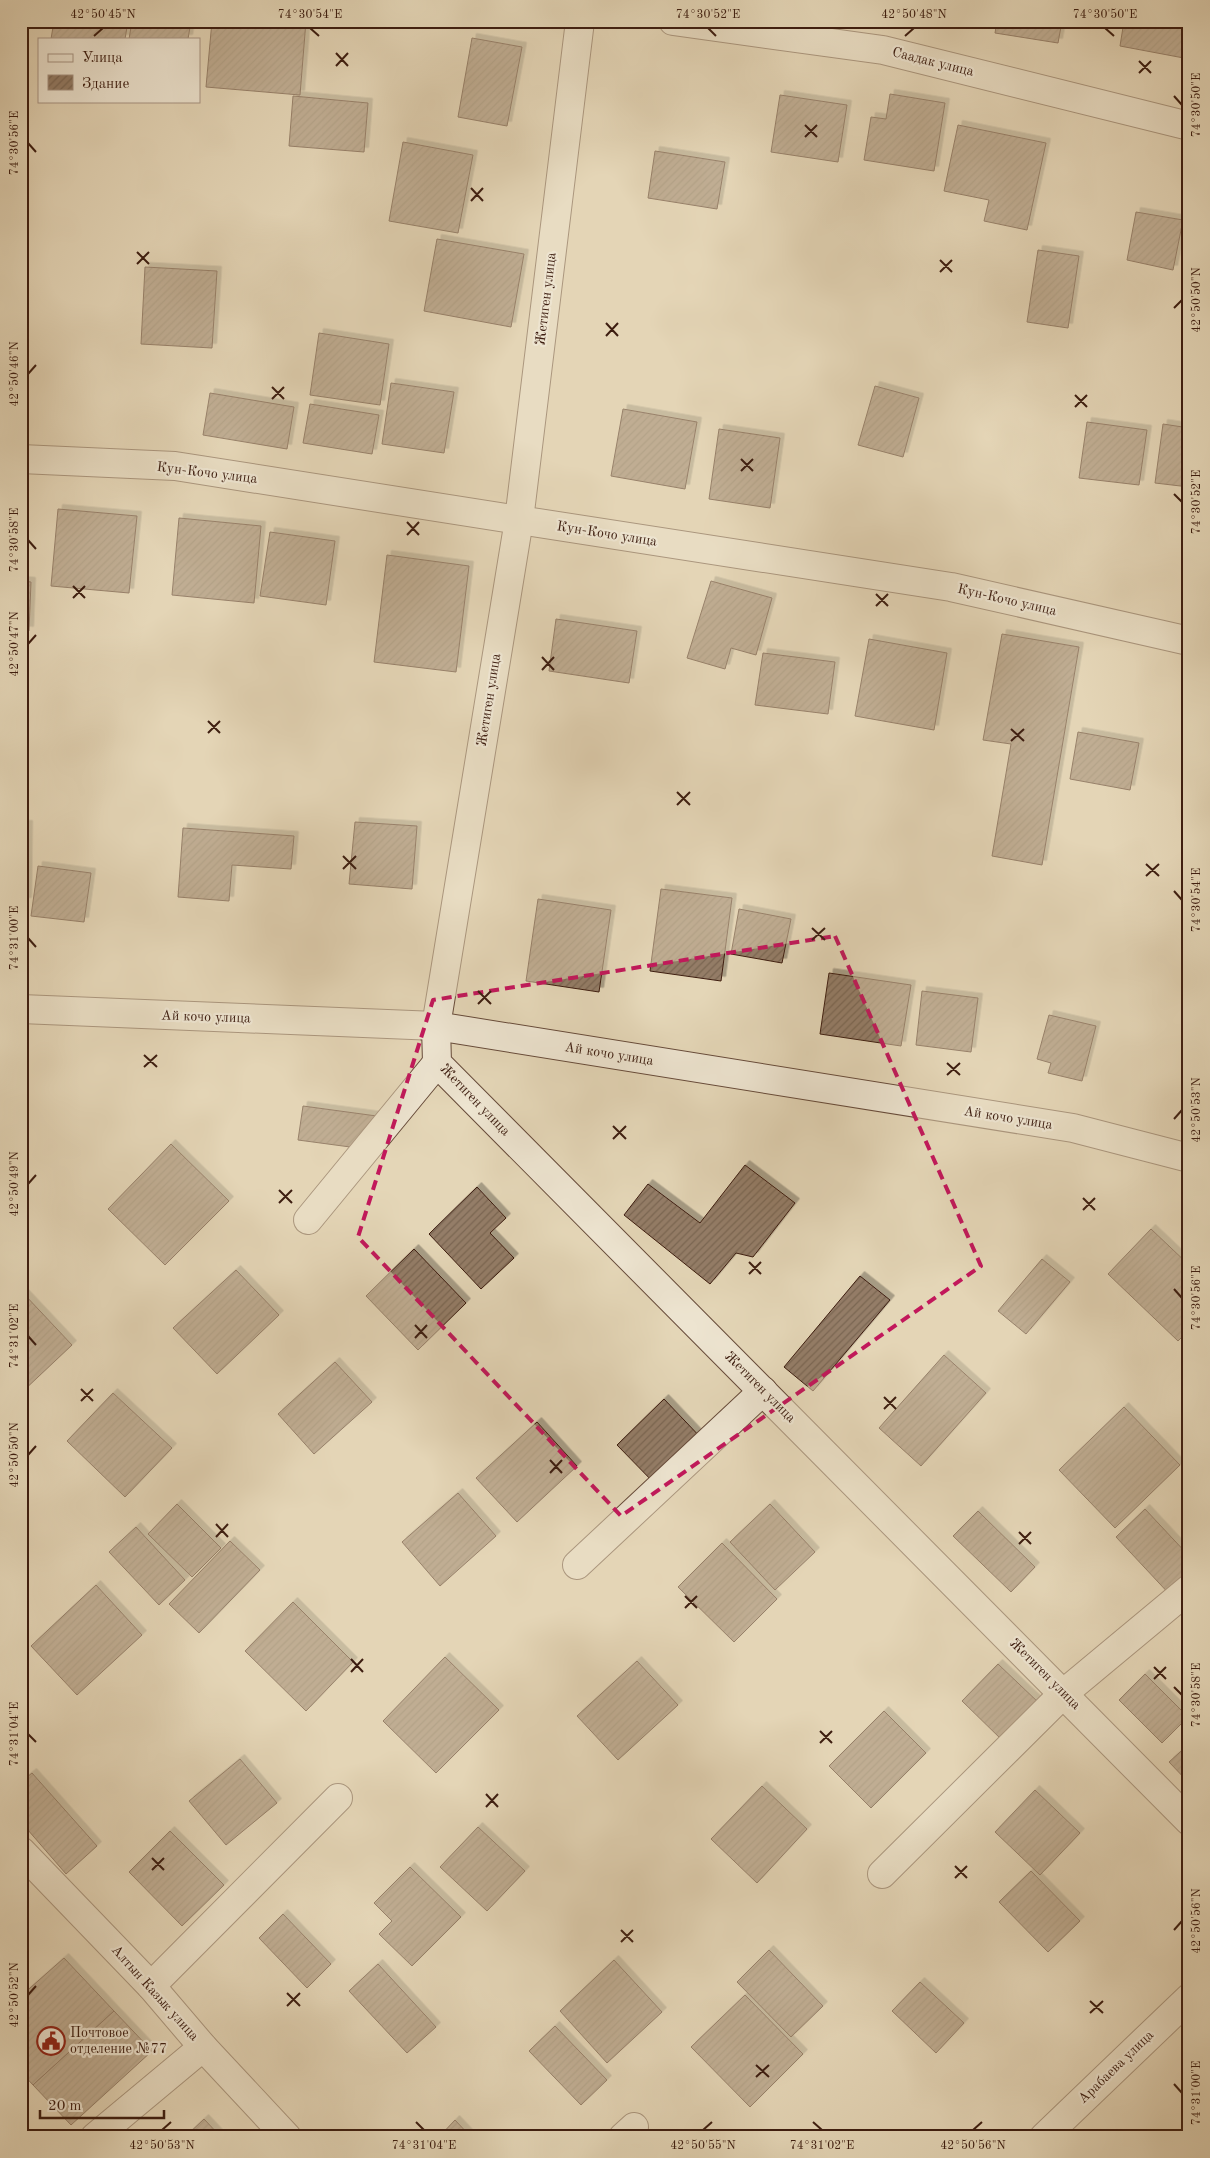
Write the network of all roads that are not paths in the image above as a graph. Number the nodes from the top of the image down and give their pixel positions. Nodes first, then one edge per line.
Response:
1 (580, 21) edge
2 (672, 21) edge
3 (1189, 126) edge
4 (21, 459) edge
5 (518, 520) junction
6 (1189, 641) edge
7 (21, 1009) edge
8 (436, 1026) junction
9 (437, 1063) junction
10 (1189, 1158) edge
11 (308, 1220) dead end
12 (763, 1391) junction
13 (577, 1565) dead end
14 (1189, 1589) edge
15 (1064, 1693) junction
16 (338, 1798) dead end
17 (1189, 1820) edge
18 (21, 1850) edge
19 (882, 1874) dead end
20 (151, 1986) junction
21 (1189, 1998) edge
22 (203, 2047) junction
23 (96, 2137) edge
24 (287, 2137) edge
25 (1044, 2137) edge

1 - 5 street, Жетиген улица
2 - 3 street, Саадак улица
4 - 5 street, Кун-Кочо улица
5 - 6 street, Кун-Кочо улица
5 - 8 street, Жетиген улица
7 - 8 street, Ай кочо улица
8 - 9 street, Жетиген улица
8 - 10 street, Ай кочо улица
9 - 11 street
9 - 12 street, Жетиген улица
12 - 13 street
12 - 15 street, Жетиген улица
14 - 15 street
15 - 17 street, Жетиген улица
15 - 19 street
16 - 20 street
18 - 20 street, Алтын Казык улица
20 - 22 street, Алтын Казык улица
21 - 25 street, Арабаева улица
22 - 23 street
22 - 24 street, Алтын Казык улица

